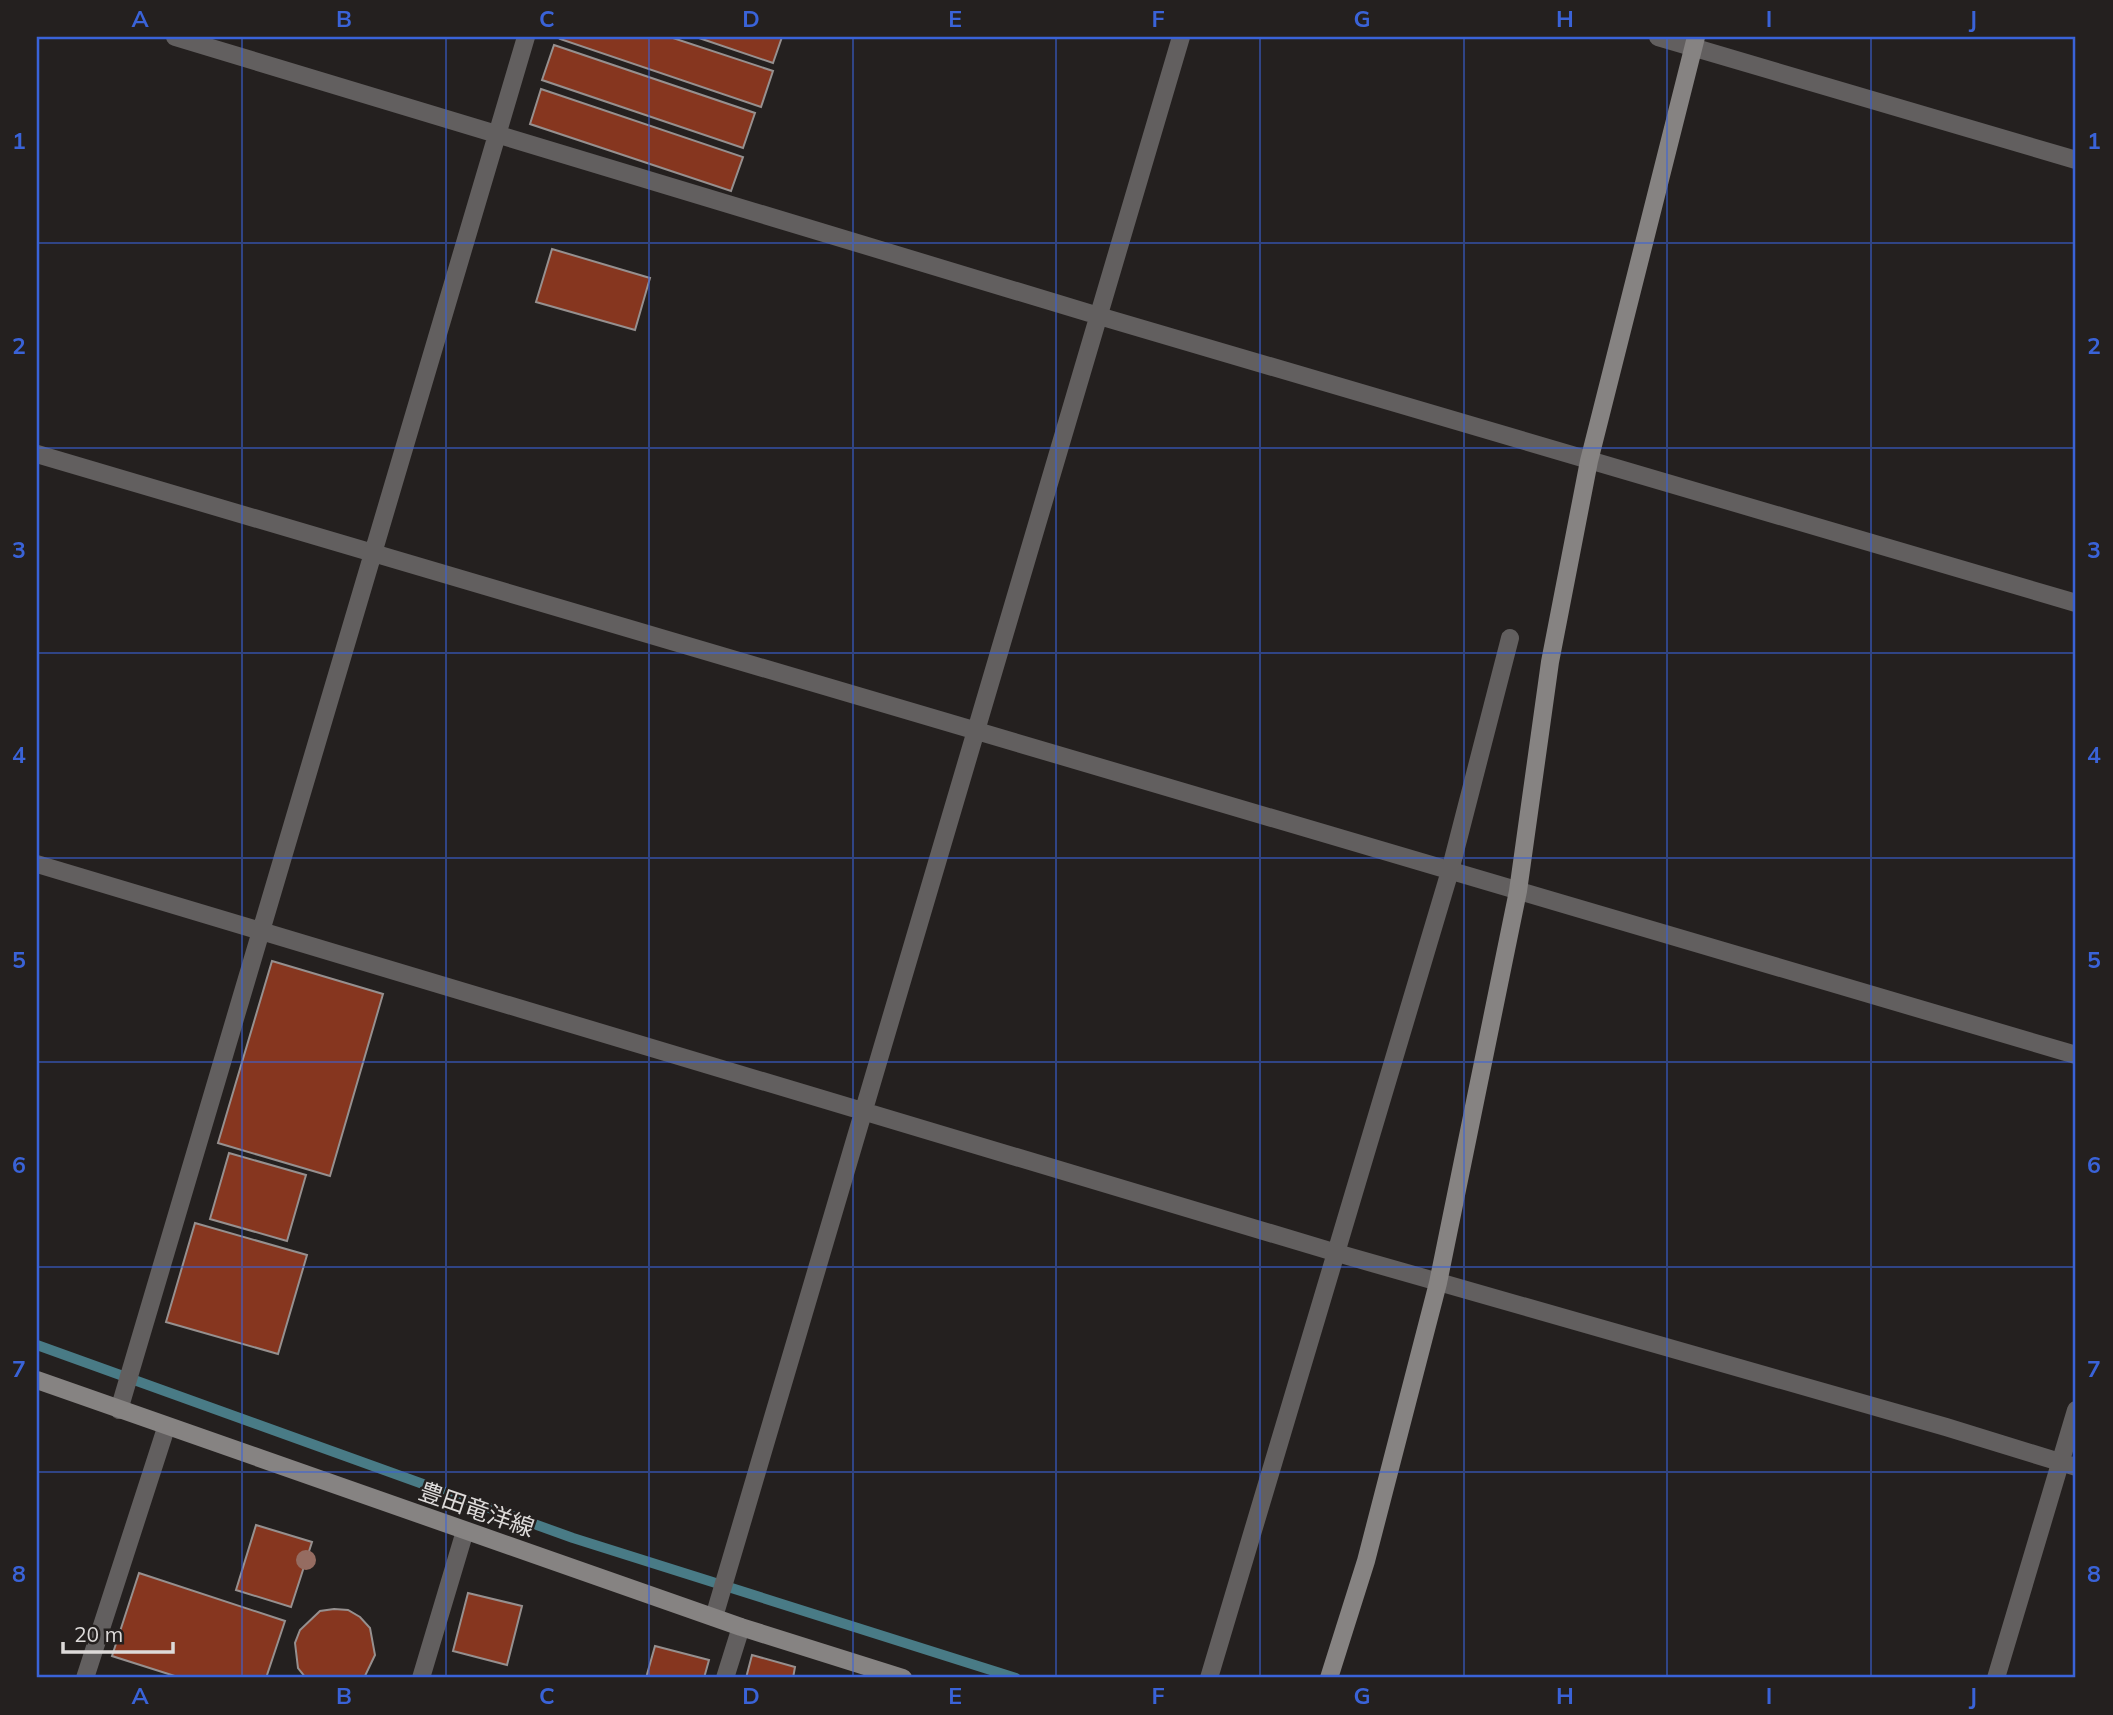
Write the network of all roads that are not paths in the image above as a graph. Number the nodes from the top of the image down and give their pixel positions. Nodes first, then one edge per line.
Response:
1 (174, 37) edge
2 (526, 37) edge
3 (1181, 37) edge
4 (1658, 37) edge
5 (1695, 42) edge
6 (497, 135) junction
7 (2076, 160) edge
8 (1099, 316) junction
9 (37, 454) edge
10 (1588, 461) junction
11 (375, 551) junction
12 (2076, 603) edge
13 (1510, 638) dead end
14 (976, 729) junction
15 (37, 864) edge
16 (1450, 871) junction
17 (1518, 891) junction
18 (261, 932) junction
19 (2076, 1055) edge
20 (863, 1112) junction
21 (1337, 1253) junction
22 (1438, 1283) junction
23 (37, 1380) edge
24 (119, 1410) junction
25 (2076, 1410) edge
26 (166, 1428) junction
27 (2068, 1465) edge
28 (465, 1531) junction
29 (714, 1617) junction
30 (741, 1627) junction
31 (85, 1678) edge
32 (421, 1678) edge
33 (726, 1678) edge
34 (903, 1678) edge
35 (1209, 1678) edge
36 (1329, 1678) edge
37 (1996, 1678) edge

1 - 6 street
2 - 6 street
3 - 8 street
4 - 5 street
5 - 7 street
5 - 10 street
6 - 8 street
6 - 11 street
8 - 10 street
8 - 14 street
9 - 11 street
10 - 12 street
10 - 17 street
11 - 14 street
11 - 18 street
13 - 16 street
14 - 16 street
14 - 20 street
15 - 18 street
16 - 17 street
16 - 21 street
17 - 19 street
17 - 22 street
18 - 20 street
18 - 24 street
20 - 21 street
20 - 29 street
21 - 22 street
21 - 35 street
22 - 27 street
22 - 36 street
23 - 24 street, 豊田竜洋線
24 - 26 street, 豊田竜洋線
25 - 27 street
26 - 28 street, 豊田竜洋線
26 - 31 street
27 - 37 street
28 - 29 street, 豊田竜洋線
28 - 32 street
29 - 30 street, 豊田竜洋線
30 - 33 street
30 - 34 street, 豊田竜洋線

